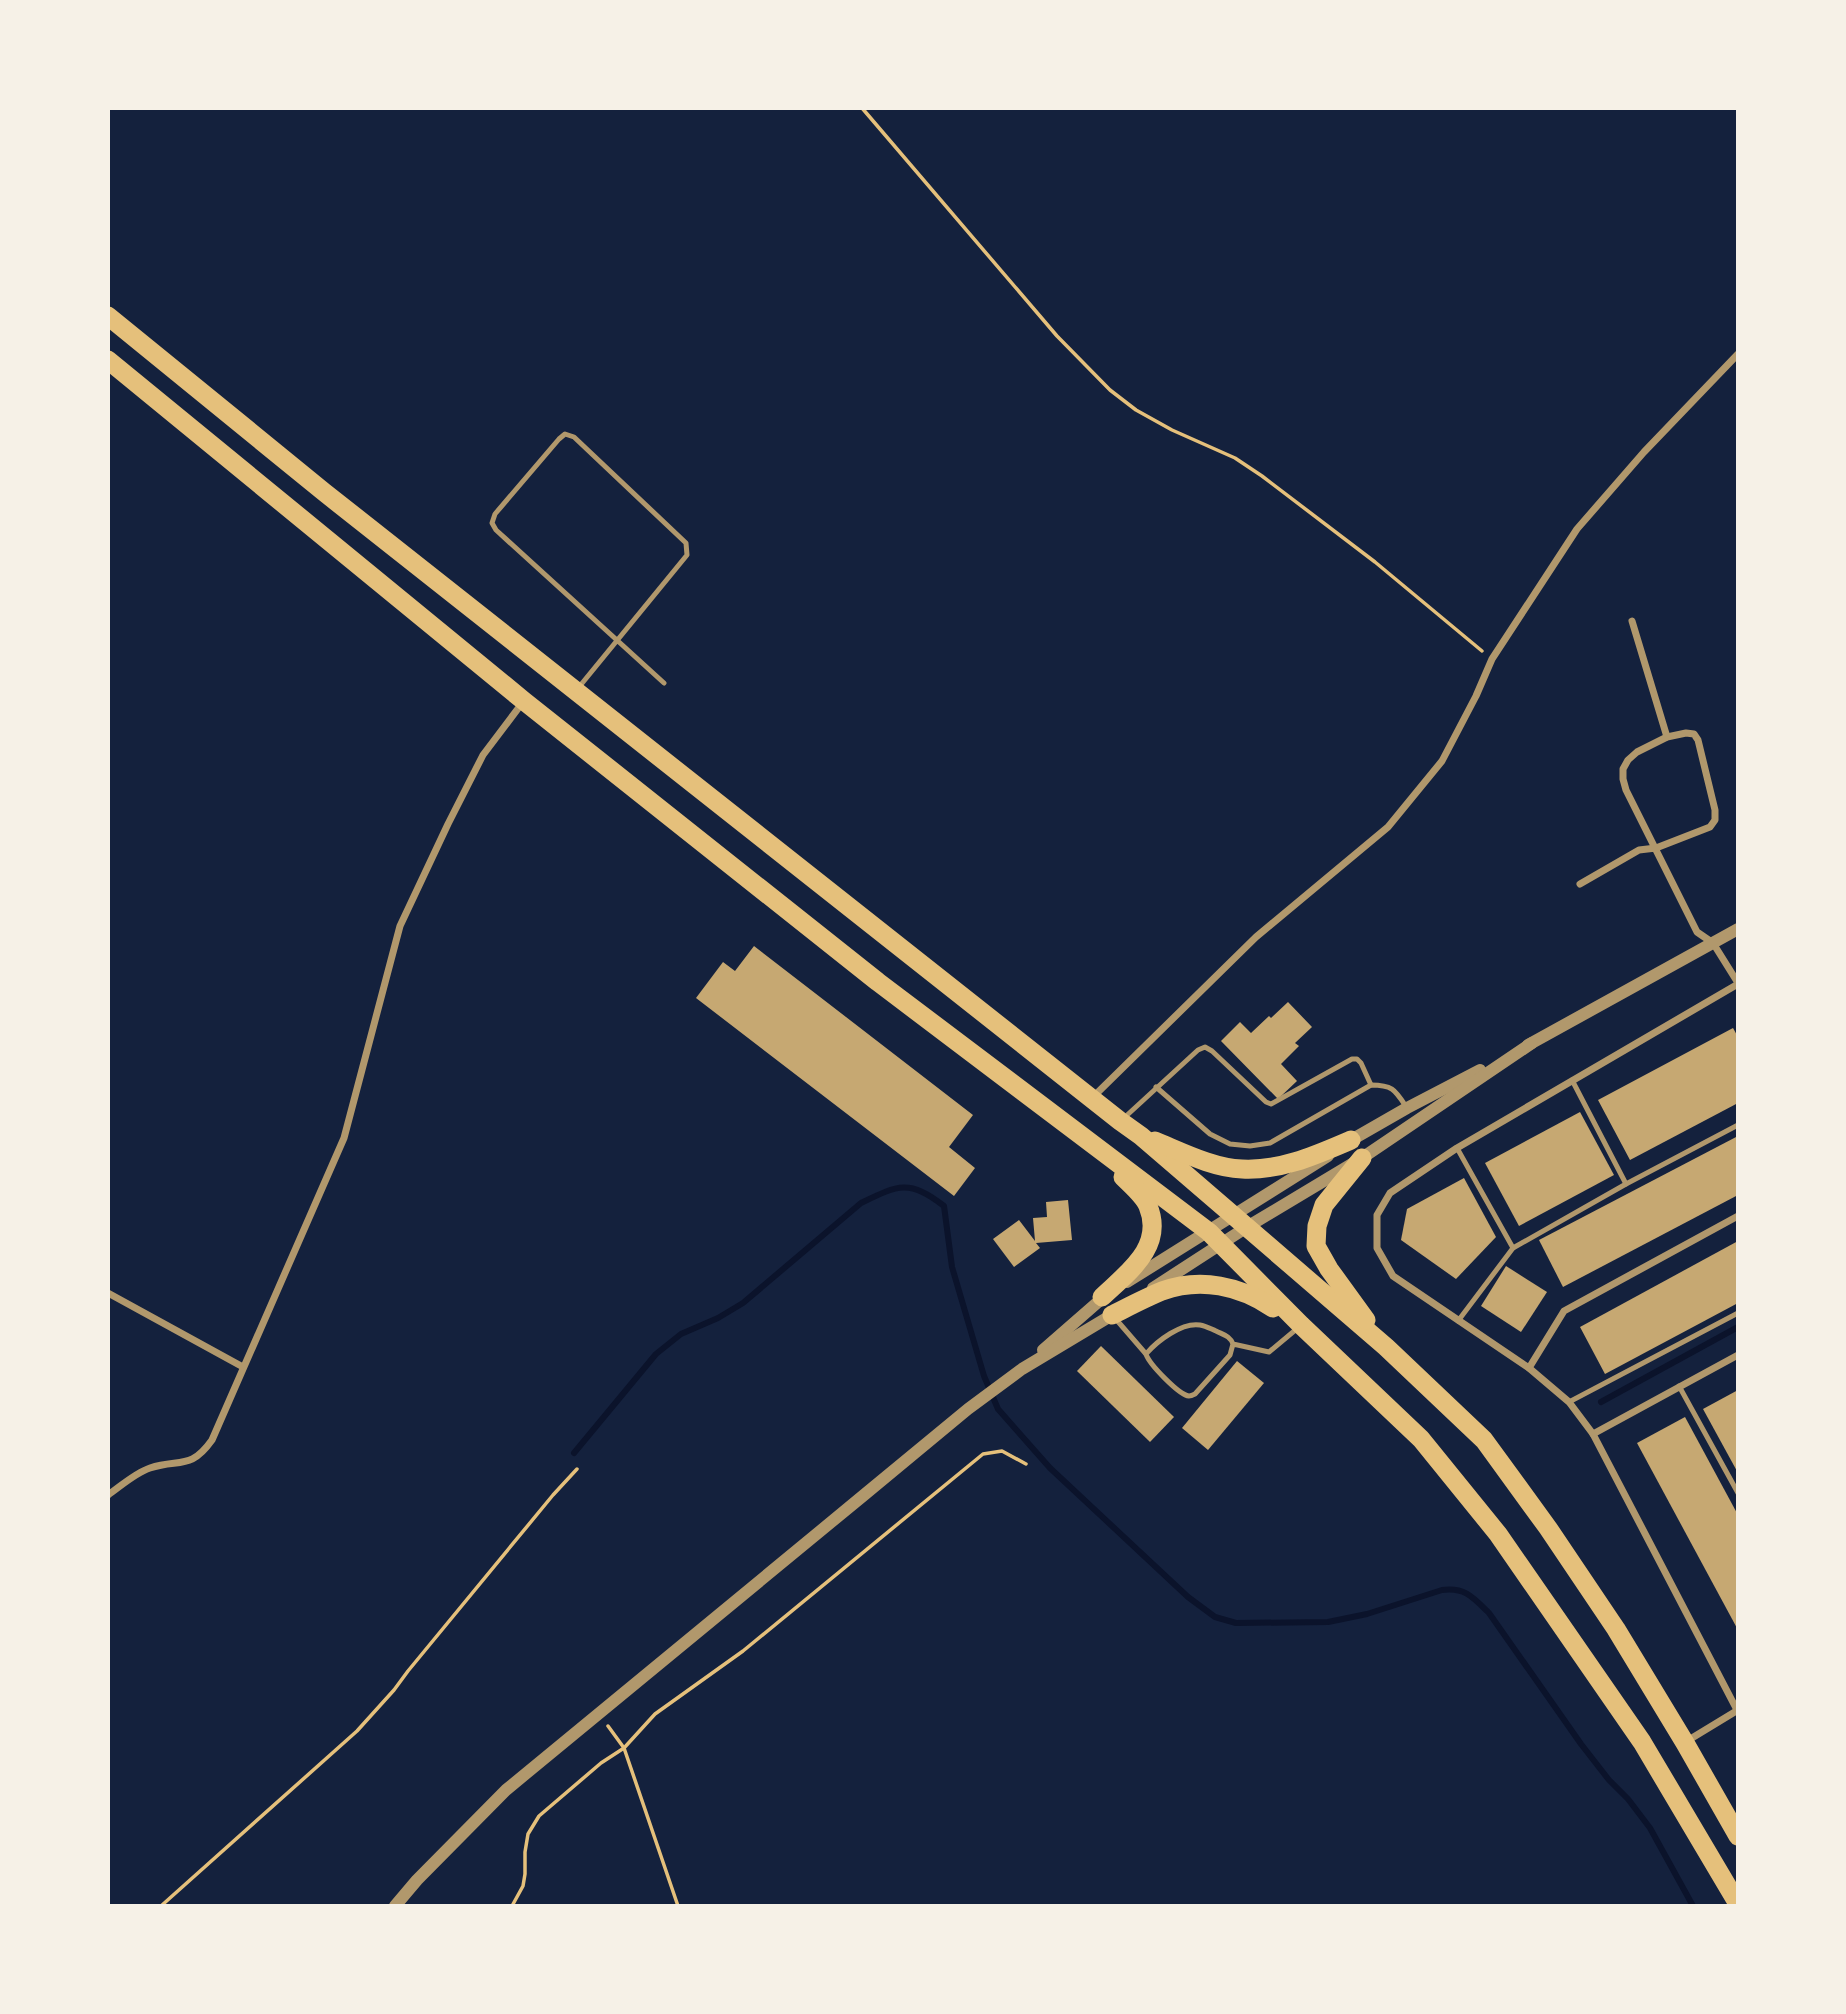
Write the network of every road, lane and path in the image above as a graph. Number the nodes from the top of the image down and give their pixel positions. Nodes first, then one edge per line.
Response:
1 (862, 108) edge
2 (108, 316) edge
3 (1738, 354) edge
4 (108, 360) edge
5 (1632, 621) dead end
6 (616, 639) junction
7 (1492, 659) junction
8 (664, 683) dead end
9 (575, 691) junction
10 (524, 701) junction
11 (1667, 737) junction
12 (1656, 848) junction
13 (1580, 884) dead end
14 (1738, 929) edge
15 (1713, 943) junction
16 (1738, 984) edge
17 (1532, 1043) junction
18 (1572, 1080) junction
19 (1371, 1085) junction
20 (1156, 1087) junction
21 (1091, 1098) junction
22 (1407, 1108) junction
23 (1120, 1121) junction
24 (1738, 1125) edge
25 (1141, 1136) junction
26 (1351, 1140) junction
27 (1098, 1147) junction
28 (1457, 1148) junction
29 (1362, 1158) junction
30 (1626, 1184) junction
31 (1738, 1216) edge
32 (1240, 1222) junction
33 (1215, 1237) junction
34 (1513, 1248) junction
35 (108, 1293) edge
36 (1102, 1297) junction
37 (1738, 1313) edge
38 (1112, 1315) junction
39 (1458, 1321) junction
40 (1301, 1325) junction
41 (1234, 1345) junction
42 (1386, 1348) junction
43 (1146, 1354) junction
44 (1738, 1355) edge
45 (243, 1367) junction
46 (1529, 1368) junction
47 (1017, 1372) junction
48 (1679, 1386) junction
49 (1569, 1402) junction
50 (1593, 1434) junction
51 (1026, 1464) dead end
52 (577, 1469) dead end
53 (1738, 1493) edge
54 (108, 1495) edge
55 (1737, 1711) edge
56 (599, 1713) junction
57 (1685, 1742) junction
58 (624, 1748) junction
59 (1738, 1836) edge
60 (1738, 1904) edge
61 (162, 1906) edge
62 (395, 1906) edge
63 (512, 1906) edge
64 (678, 1906) edge

1 - 7 path
2 - 9 highway
3 - 7 street
4 - 10 highway
5 - 11 street
6 - 6 lane
6 - 8 lane
6 - 9 lane
7 - 21 street
9 - 21 highway
10 - 27 highway
10 - 45 street
11 - 12 street
11 - 12 street
12 - 13 street
12 - 15 street
14 - 15 street
15 - 16 street
15 - 17 street
16 - 18 street
17 - 22 street
17 - 29 street
18 - 28 street
18 - 30 lane
19 - 20 lane
19 - 20 lane
19 - 22 lane
20 - 23 lane
21 - 23 highway
22 - 26 street
23 - 25 highway
24 - 30 lane
25 - 26 highway
25 - 32 highway
26 - 32 street
27 - 33 highway
27 - 36 highway
28 - 34 lane
28 - 39 street
29 - 32 street
29 - 42 highway
30 - 34 lane
31 - 46 street
32 - 33 street
32 - 42 highway
33 - 36 street
33 - 38 street
33 - 40 highway
34 - 39 lane
35 - 45 street
36 - 47 street
37 - 49 lane
38 - 40 highway
38 - 43 lane
38 - 47 street
39 - 46 street
40 - 41 lane
40 - 60 highway
41 - 43 lane
41 - 43 lane
42 - 57 highway
44 - 48 street
45 - 54 street
46 - 49 street
47 - 56 street
48 - 50 street
48 - 53 lane
49 - 50 street
50 - 55 street
51 - 58 path
52 - 61 path
55 - 57 street
56 - 58 path
56 - 62 street
57 - 59 highway
58 - 63 path
58 - 64 path

